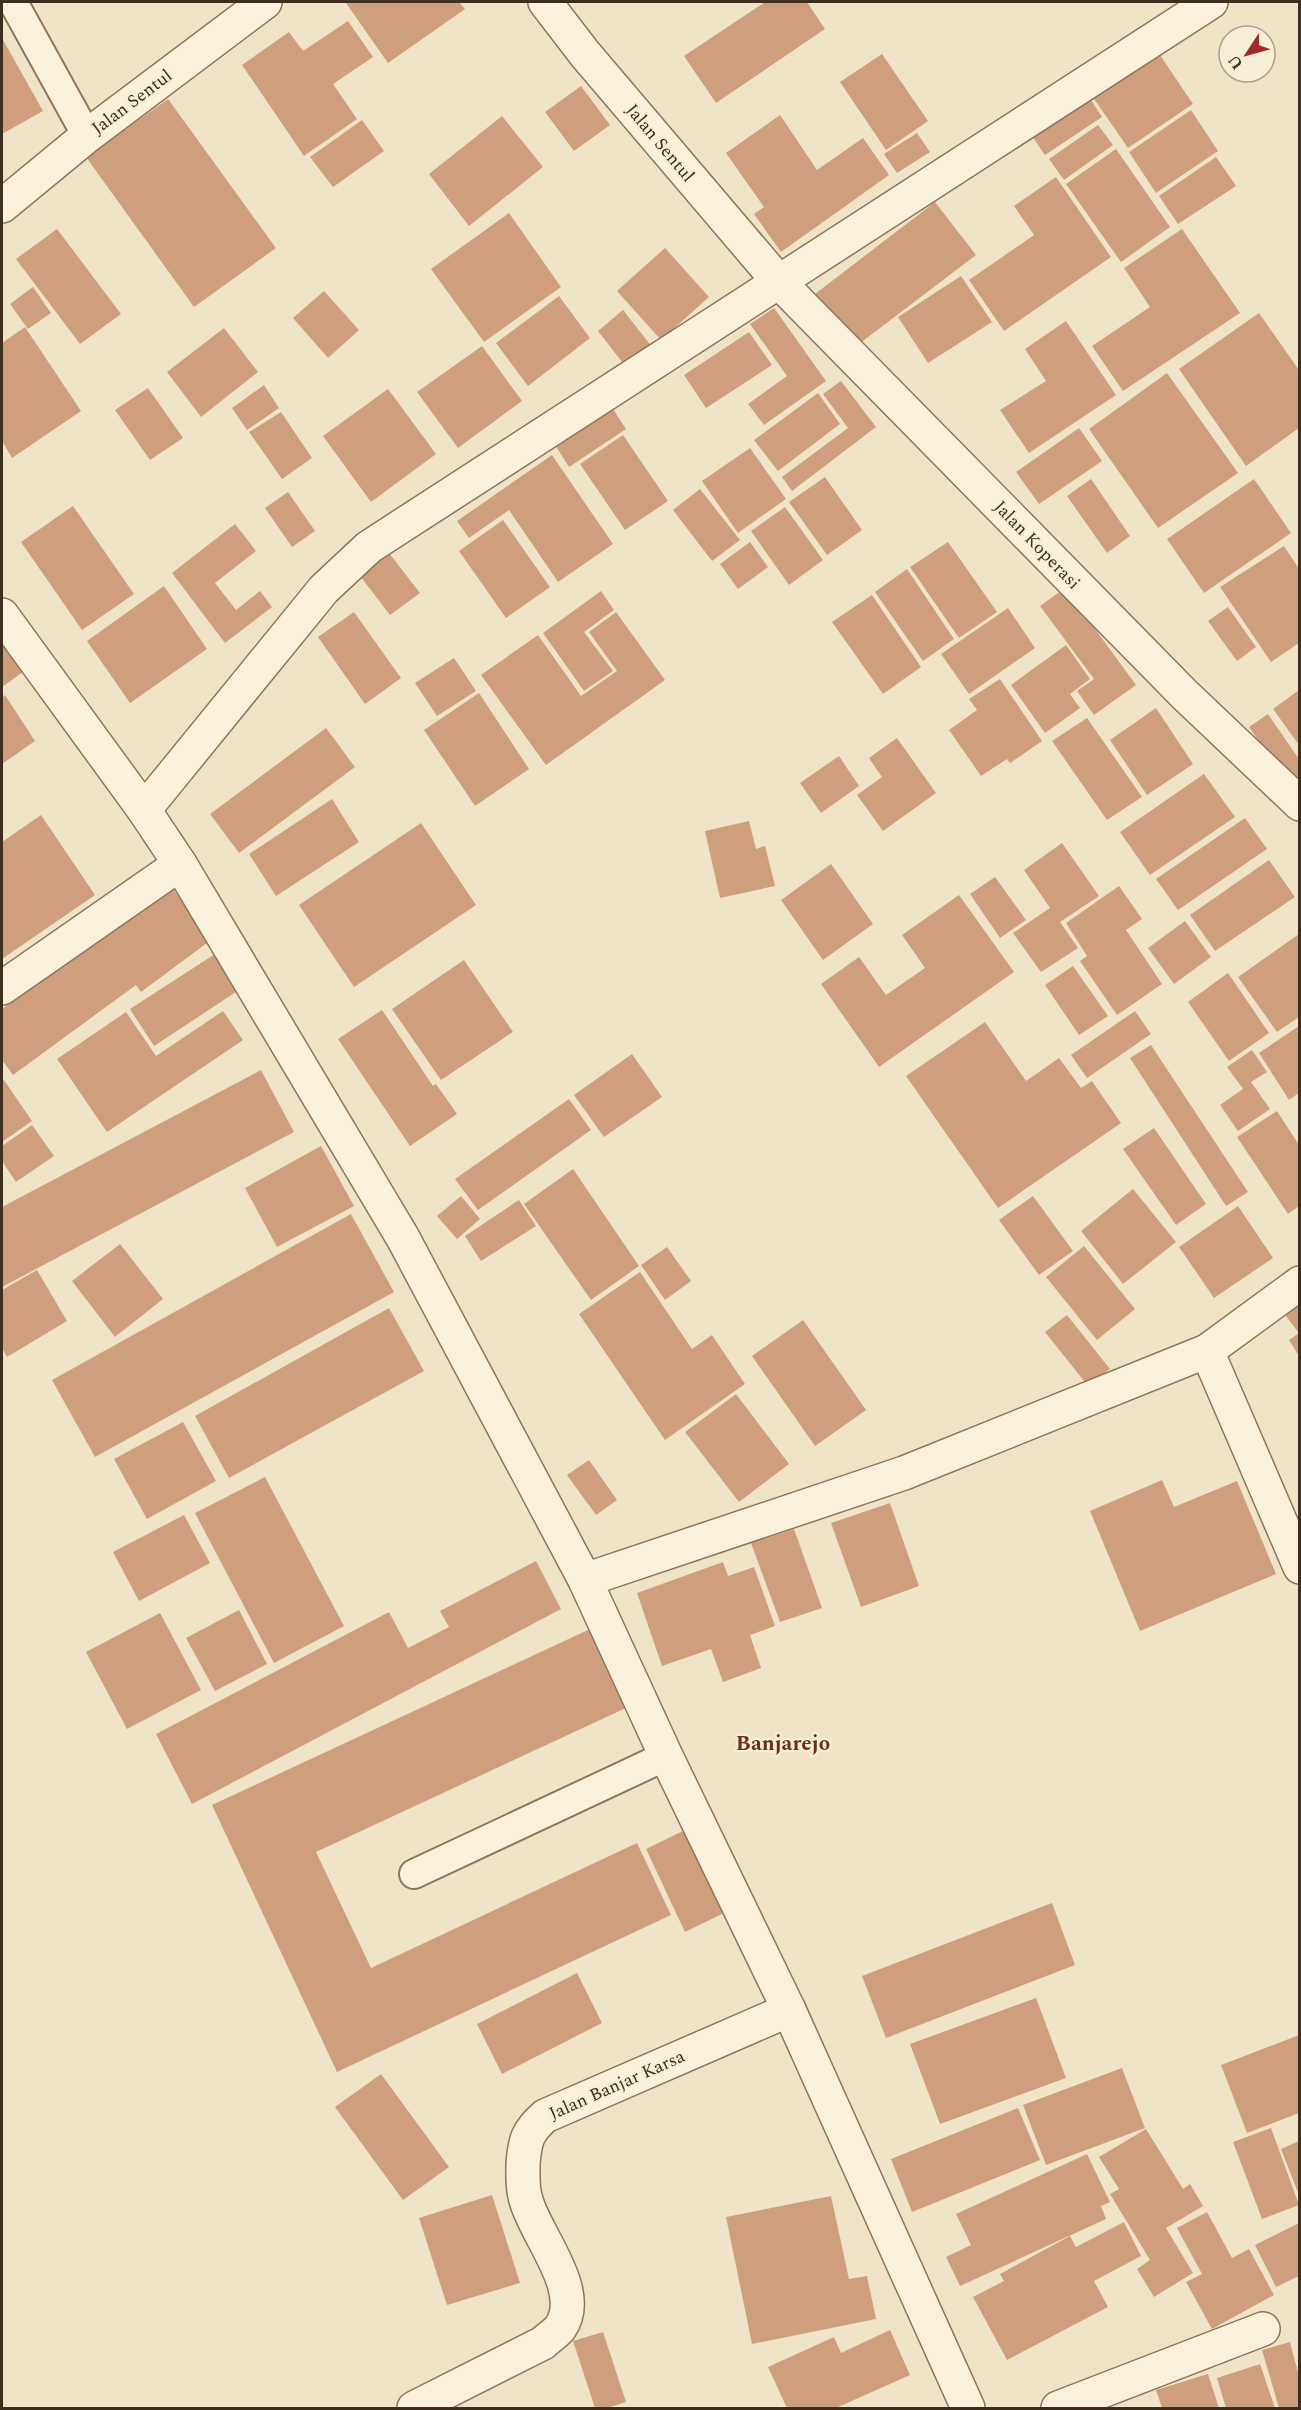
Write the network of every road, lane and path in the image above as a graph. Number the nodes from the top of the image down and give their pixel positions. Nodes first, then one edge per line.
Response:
1 (13, 2) edge
2 (265, 2) edge
3 (545, 2) edge
4 (1211, 2) edge
5 (87, 136) junction
6 (2, 206) edge
7 (779, 282) junction
8 (2, 615) edge
9 (1299, 804) edge
10 (144, 810) junction
11 (180, 864) junction
12 (2, 988) edge
13 (1299, 1283) edge
14 (1208, 1351) junction
15 (1299, 1567) edge
16 (585, 1580) junction
17 (666, 1756) junction
18 (414, 1874) dead end
19 (789, 2010) junction
20 (1263, 2329) dead end
21 (414, 2409) edge
22 (968, 2409) edge
23 (1058, 2409) edge

1 - 5 lane
2 - 5 street, Jalan Sentul
3 - 7 street, Jalan Sentul
4 - 7 street
5 - 6 street, Jalan Sentul
7 - 9 street, Jalan Koperasi
7 - 10 street
8 - 10 street
10 - 11 street
11 - 12 street
11 - 16 street
13 - 14 street
14 - 15 street
14 - 16 street
16 - 17 street
17 - 18 lane
17 - 19 street
19 - 21 street, Jalan Banjar Karsa
19 - 22 street
20 - 23 street

